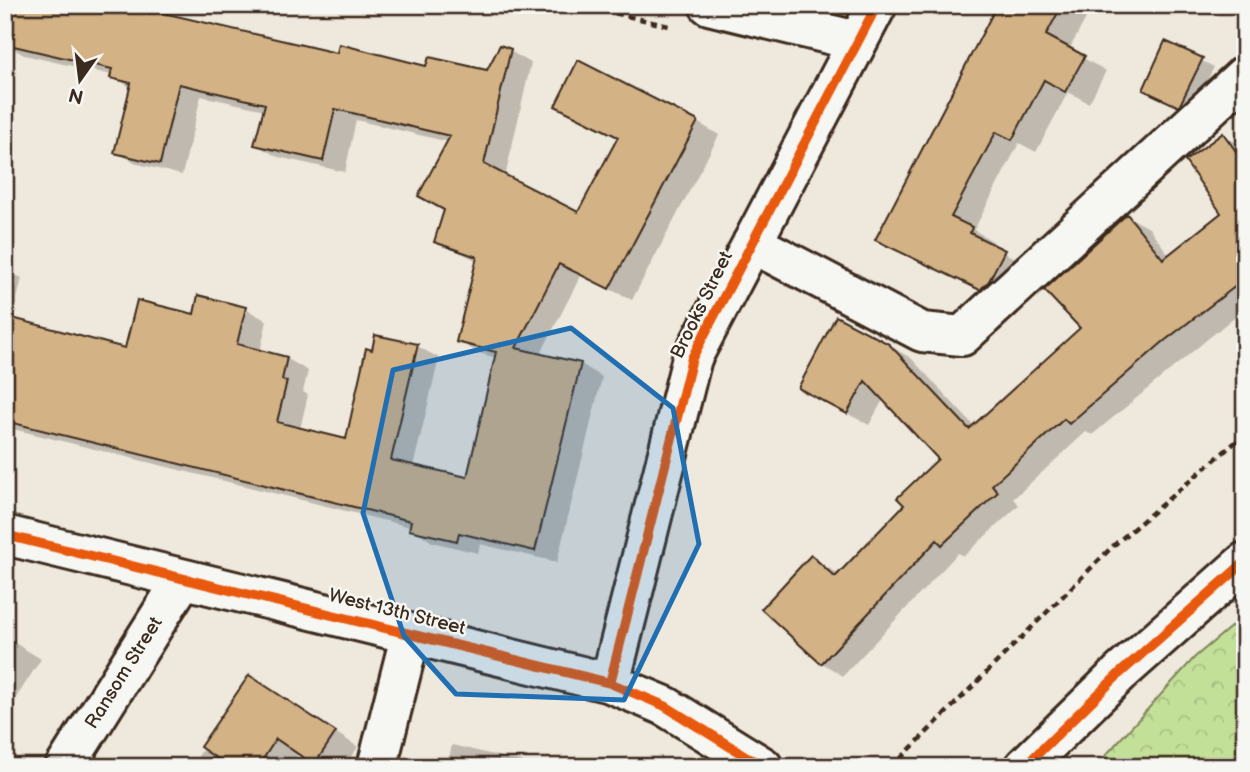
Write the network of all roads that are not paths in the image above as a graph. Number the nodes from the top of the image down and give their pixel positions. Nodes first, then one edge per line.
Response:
1 (877, 5) edge
2 (696, 18) edge
3 (857, 41) junction
4 (1245, 75) edge
5 (752, 243) junction
6 (5, 535) edge
7 (1245, 562) edge
8 (183, 579) junction
9 (411, 633) junction
10 (610, 683) junction
11 (65, 767) edge
12 (377, 767) edge
13 (762, 767) edge
14 (1024, 767) edge

1 - 3 street, Brooks Street
2 - 3 street
3 - 5 street, Brooks Street
4 - 5 street
5 - 10 street, Brooks Street
6 - 8 street, West 13th Street
7 - 14 street
8 - 9 street, West 13th Street
8 - 11 street, Ransom Street
9 - 10 street, West 13th Street
9 - 12 street
10 - 13 street, West 13th Street

